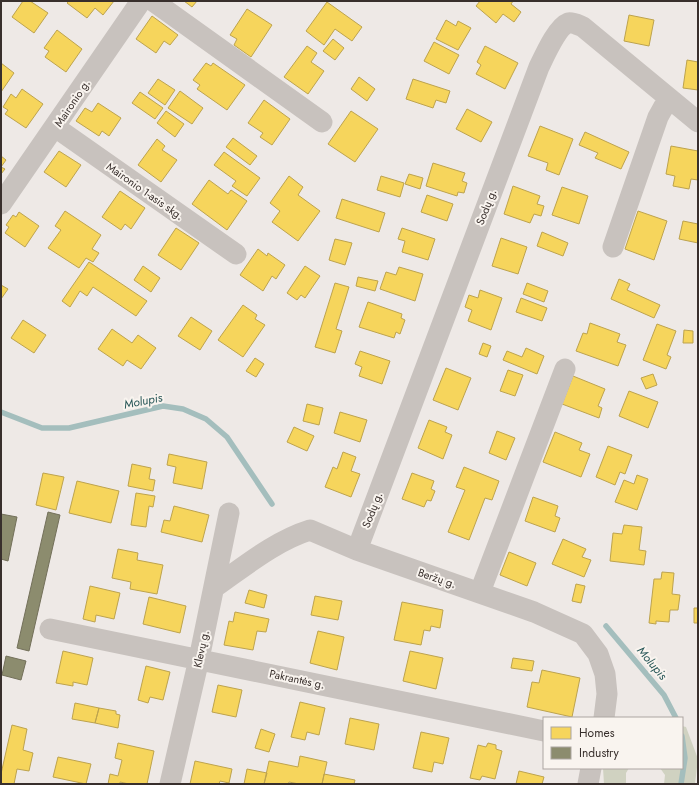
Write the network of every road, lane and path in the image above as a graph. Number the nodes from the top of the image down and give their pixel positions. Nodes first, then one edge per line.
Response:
1 (141, 1) edge
2 (153, 1) edge
3 (671, 100) junction
4 (322, 122) dead end
5 (698, 122) edge
6 (55, 128) junction
7 (1, 204) edge
8 (613, 247) dead end
9 (236, 254) dead end
10 (565, 369) dead end
11 (229, 513) dead end
12 (357, 550) junction
13 (215, 587) junction
14 (480, 592) junction
15 (50, 629) dead end
16 (199, 659) junction
17 (604, 717) edge
18 (543, 731) edge
19 (591, 769) edge
20 (170, 784) edge
21 (588, 784) edge

1 - 6 street, Maironio g.
2 - 4 street
3 - 5 street, Sodų g.
3 - 8 street
3 - 12 street, Sodų g.
6 - 7 street, Maironio g.
6 - 9 street, Maironio 1-asis skg.
10 - 14 street
11 - 13 street, Klevų g.
12 - 13 street, Beržų g.
12 - 14 street, Beržų g.
13 - 16 street, Klevų g.
14 - 17 street, Beržų g.
15 - 16 street, Pakrantės g.
16 - 18 street, Pakrantės g.
16 - 20 street, Klevų g.
19 - 21 street

